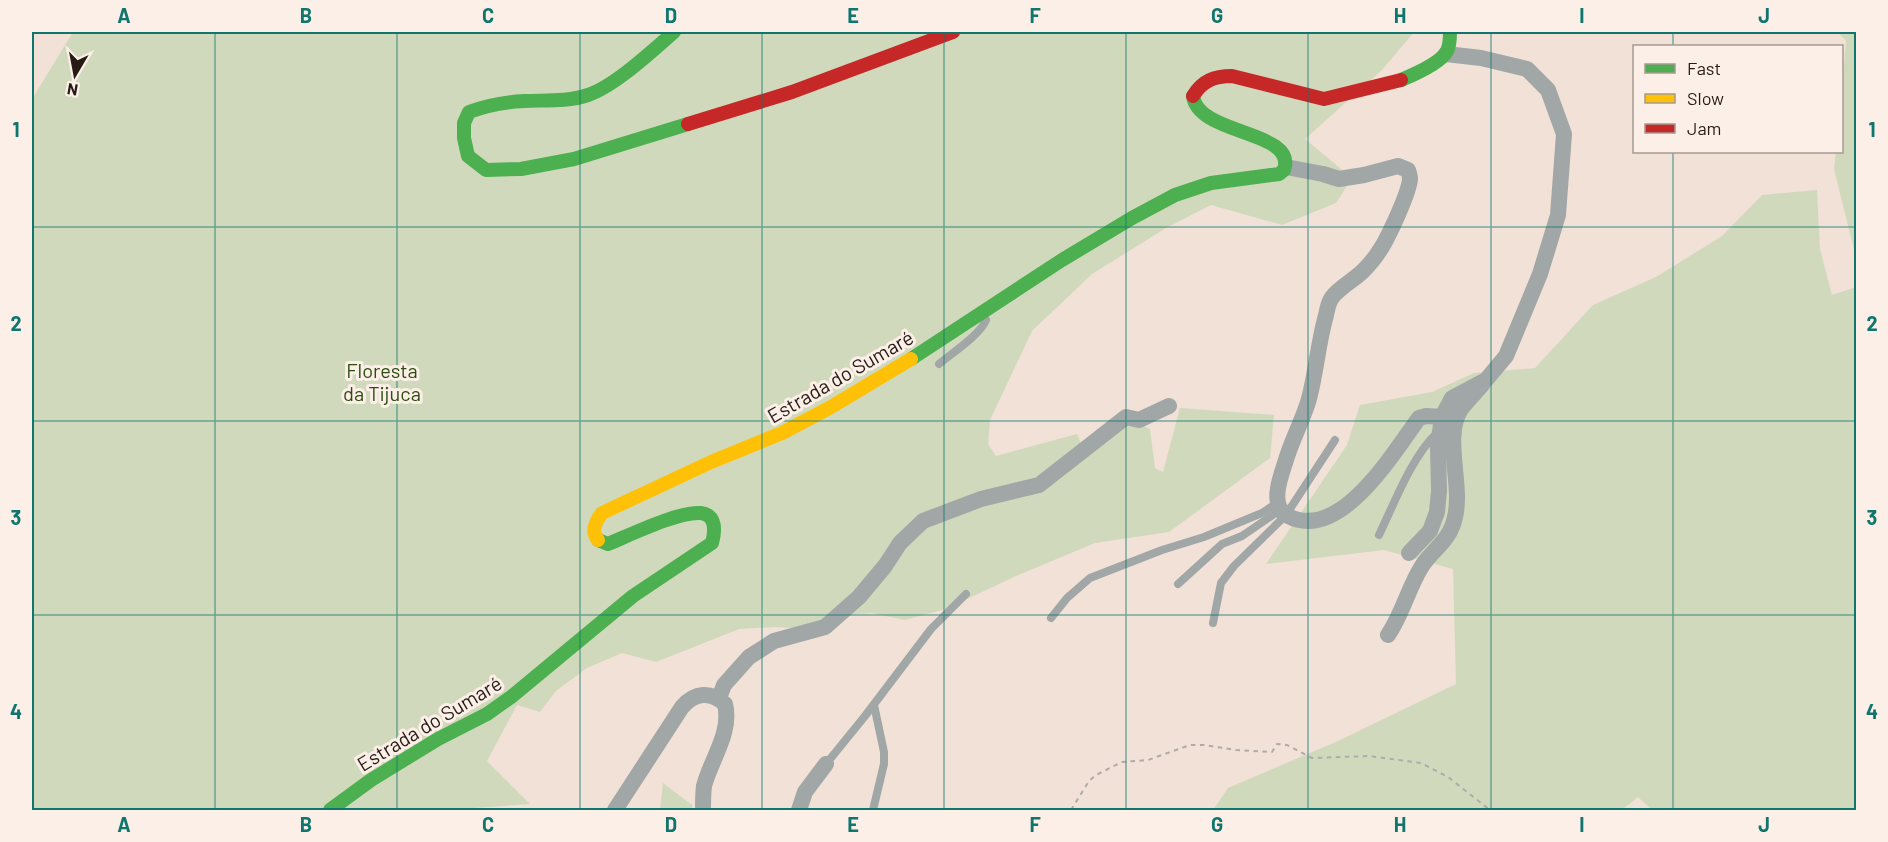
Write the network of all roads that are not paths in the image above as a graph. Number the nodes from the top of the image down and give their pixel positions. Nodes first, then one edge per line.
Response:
1 (674, 32) edge
2 (953, 32) edge
3 (1450, 32) edge
4 (1446, 54) junction
5 (1286, 167) junction
6 (987, 310) junction
7 (939, 364) dead end
8 (1484, 381) junction
9 (1169, 406) dead end
10 (1441, 424) junction
11 (1335, 440) dead end
12 (1281, 509) junction
13 (1455, 520) junction
14 (1430, 531) junction
15 (1379, 535) dead end
16 (1409, 553) dead end
17 (1178, 584) dead end
18 (966, 594) dead end
19 (1051, 618) dead end
20 (1213, 623) dead end
21 (1388, 635) dead end
22 (719, 698) junction
23 (874, 705) junction
24 (826, 764) joint
25 (330, 810) edge
26 (615, 810) edge
27 (703, 810) edge
28 (799, 810) edge
29 (873, 810) edge

1 - 2 street
3 - 4 street
4 - 5 street
4 - 8 street
5 - 6 street, Estrada do Sumaré
5 - 12 street
6 - 7 lane
6 - 25 street, Estrada do Sumaré
8 - 10 street
8 - 13 street
9 - 22 street
10 - 12 street
10 - 14 street
10 - 15 lane
11 - 12 lane
12 - 17 lane
12 - 19 lane
12 - 20 lane
13 - 14 street
13 - 21 street
14 - 16 street
18 - 23 lane
22 - 26 street
22 - 27 street
23 - 24 lane
23 - 29 lane
24 - 28 street

